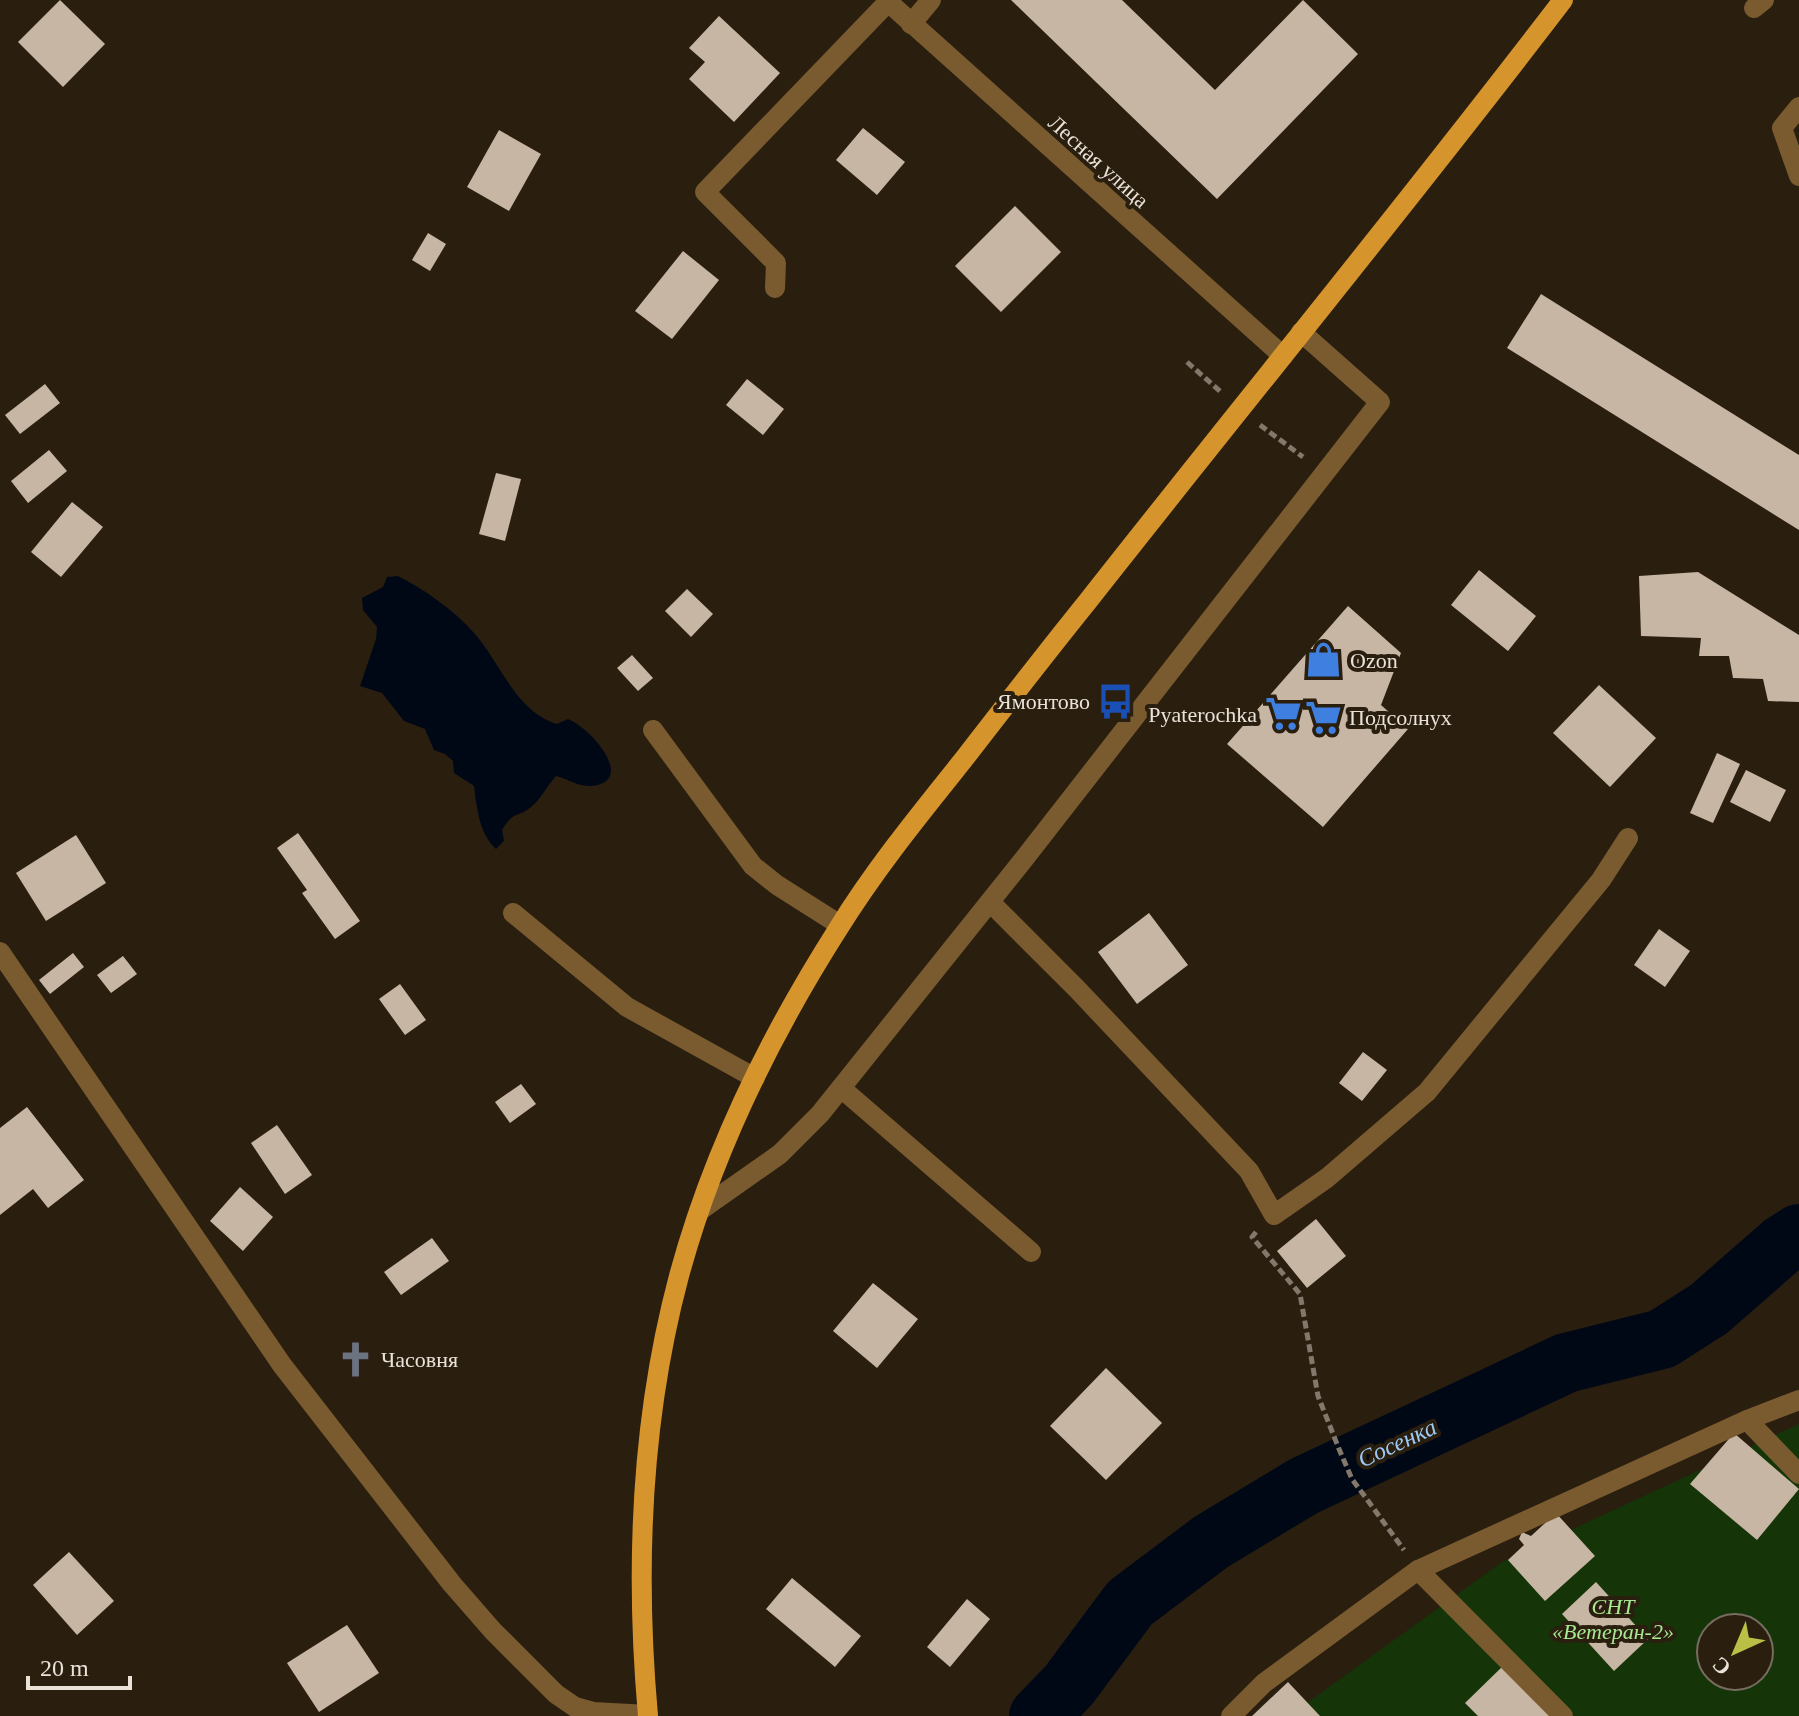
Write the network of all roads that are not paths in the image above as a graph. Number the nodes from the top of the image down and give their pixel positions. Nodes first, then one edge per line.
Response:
1 (931, 0) edge
2 (1563, 0) edge
3 (887, 1) edge
4 (911, 24) junction
5 (1799, 107) edge
6 (1799, 176) edge
7 (775, 288) dead end
8 (1301, 332) junction
9 (1283, 356) junction
10 (653, 730) dead end
11 (1628, 838) dead end
12 (990, 902) junction
13 (513, 913) dead end
14 (840, 925) junction
15 (0, 952) edge
16 (755, 1078) junction
17 (841, 1088) junction
18 (699, 1211) junction
19 (1031, 1252) dead end
20 (1799, 1400) edge
21 (1747, 1420) junction
22 (1799, 1474) edge
23 (1418, 1570) junction
24 (648, 1716) edge
25 (1231, 1716) edge
26 (1563, 1716) edge

1 - 4 street
2 - 8 main road
3 - 4 street, Лесная улица
3 - 7 street
4 - 9 street, Лесная улица
5 - 6 street
8 - 9 main road
8 - 12 street
9 - 14 main road
10 - 14 street
11 - 12 street
12 - 17 street
13 - 16 street
14 - 16 main road
15 - 24 street
16 - 18 main road
17 - 18 street
17 - 19 street
18 - 24 main road
20 - 21 street
21 - 22 street
21 - 23 street
23 - 25 street
23 - 26 street

